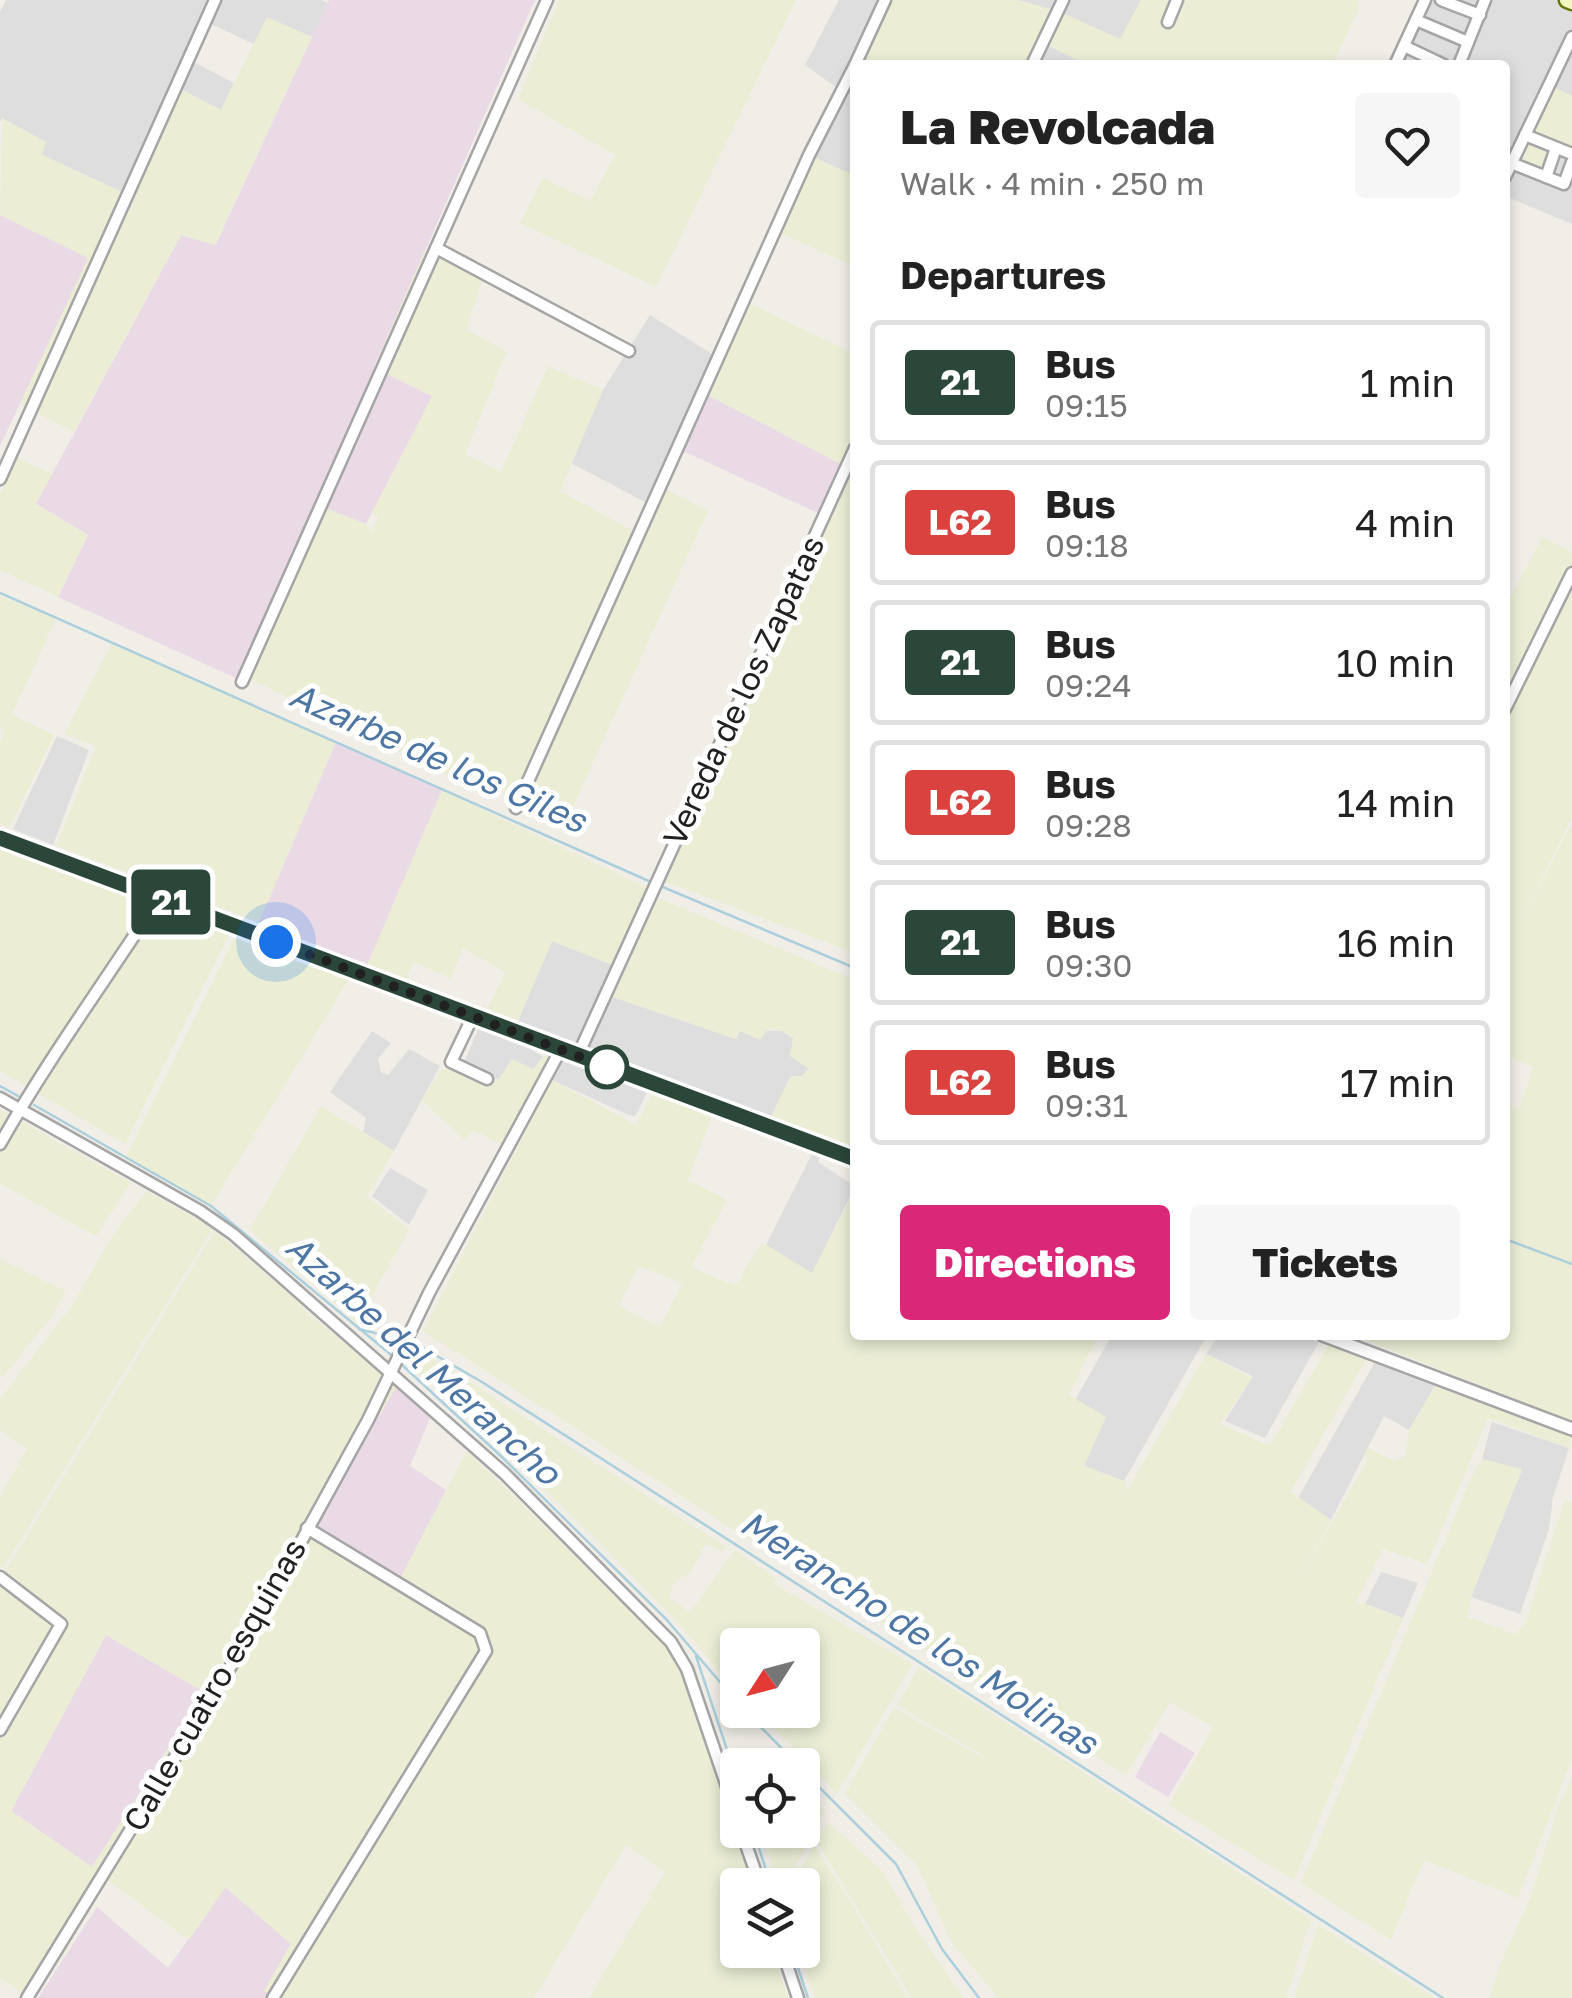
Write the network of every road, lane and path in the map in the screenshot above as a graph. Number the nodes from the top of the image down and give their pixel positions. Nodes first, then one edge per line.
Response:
1 (215, 0) edge
2 (547, 0) edge
3 (885, 0) edge
4 (1063, 0) edge
5 (1177, 0) edge
6 (1425, 0) edge
7 (1441, 0) edge
8 (1485, 0) edge
9 (1480, 15) junction
10 (1416, 20) junction
11 (1168, 22) dead end
12 (1572, 37) edge
13 (1468, 42) junction
14 (1404, 46) junction
15 (857, 60) edge
16 (1034, 60) edge
17 (1398, 60) edge
18 (1433, 60) edge
19 (1462, 60) edge
20 (850, 75) edge
21 (1524, 135) junction
22 (1556, 148) junction
23 (1572, 154) edge
24 (1572, 162) edge
25 (1512, 163) junction
26 (1510, 167) edge
27 (1546, 177) junction
28 (436, 248) junction
29 (629, 351) dead end
30 (850, 459) edge
31 (0, 479) edge
32 (1572, 573) edge
33 (242, 682) dead end
34 (1510, 699) edge
35 (516, 808) dead end
36 (0, 838) edge
37 (159, 898) junction
38 (473, 1016) junction
39 (561, 1048) junction
40 (578, 1055) junction
41 (487, 1079) dead end
42 (0, 1098) edge
43 (20, 1110) junction
44 (0, 1144) edge
45 (850, 1157) edge
46 (1337, 1340) edge
47 (393, 1365) junction
48 (1572, 1429) edge
49 (307, 1528) junction
50 (0, 1577) edge
51 (0, 1730) edge
52 (720, 1766) edge
53 (788, 1968) edge
54 (27, 1998) edge
55 (273, 1998) edge
56 (798, 1998) edge

1 - 31 street
2 - 28 street
3 - 15 street
4 - 16 street
5 - 11 street
6 - 10 street
7 - 9 street
8 - 9 street
9 - 13 street
10 - 13 street
10 - 14 street
12 - 21 street
13 - 19 street
14 - 17 street
14 - 18 street
20 - 35 street
21 - 22 street
21 - 25 street
22 - 23 street
22 - 27 street
24 - 27 street
25 - 26 street
25 - 27 street
28 - 29 street
28 - 33 street
30 - 40 street, Vereda de los Zapatas
32 - 34 street
36 - 37 street
37 - 38 street
37 - 43 street
38 - 39 street
38 - 41 street
39 - 40 street
39 - 47 street, Calle cuatro esquinas
40 - 45 street
42 - 43 street
43 - 44 street
43 - 47 street
46 - 48 street
47 - 49 street, Calle cuatro esquinas
47 - 52 street
49 - 54 street, Calle cuatro esquinas
49 - 55 street
50 - 51 street
53 - 56 street

